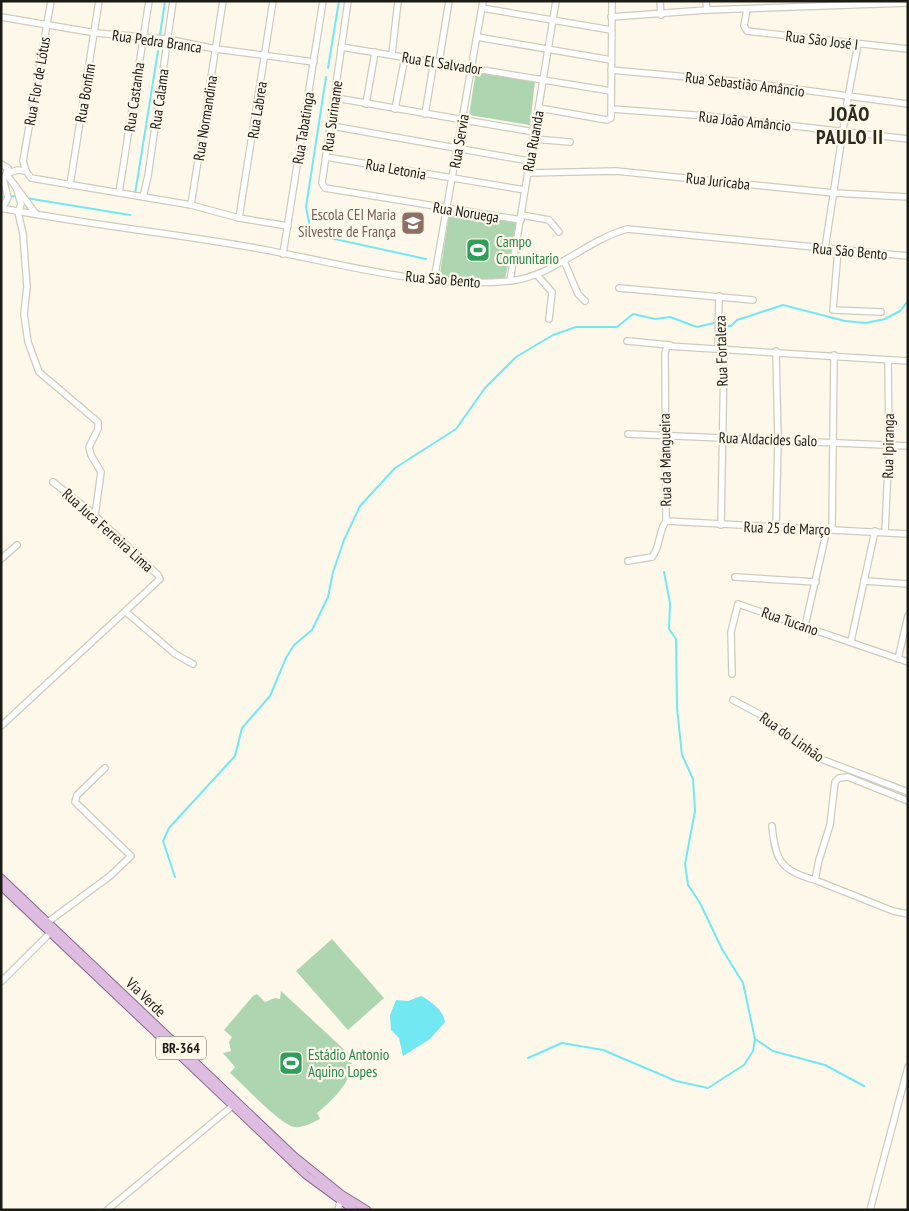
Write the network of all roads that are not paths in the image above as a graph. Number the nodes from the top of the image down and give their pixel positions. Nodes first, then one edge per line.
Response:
1 (51, 1) edge
2 (99, 1) edge
3 (149, 1) edge
4 (173, 1) edge
5 (223, 1) edge
6 (273, 1) edge
7 (324, 1) edge
8 (348, 1) edge
9 (398, 1) edge
10 (449, 1) edge
11 (556, 1) edge
12 (612, 1) edge
13 (660, 1) edge
14 (706, 1) edge
15 (754, 1) edge
16 (890, 2) edge
17 (847, 3) edge
18 (908, 3) edge
19 (799, 4) edge
20 (483, 5) edge
21 (755, 8) junction
22 (747, 9) junction
23 (706, 10) junction
24 (661, 15) junction
25 (1, 17) edge
26 (611, 17) junction
27 (552, 20) junction
28 (47, 26) junction
29 (611, 30) junction
30 (96, 33) junction
31 (478, 37) junction
32 (143, 38) junction
33 (168, 39) junction
34 (858, 44) junction
35 (341, 47) junction
36 (548, 48) junction
37 (216, 49) junction
38 (908, 50) edge
39 (375, 52) junction
40 (392, 54) junction
41 (265, 55) junction
42 (405, 57) junction
43 (611, 60) junction
44 (314, 62) junction
45 (436, 62) junction
46 (472, 68) junction
47 (611, 70) junction
48 (543, 80) junction
49 (611, 91) junction
50 (848, 97) junction
51 (336, 98) junction
52 (366, 104) junction
53 (908, 104) edge
54 (539, 108) junction
55 (395, 109) junction
56 (612, 109) junction
57 (425, 114) junction
58 (462, 121) junction
59 (332, 126) junction
60 (844, 133) junction
61 (534, 135) junction
62 (908, 139) edge
63 (570, 142) dead end
64 (457, 147) junction
65 (326, 157) junction
66 (23, 161) junction
67 (530, 161) junction
68 (1, 164) edge
69 (26, 171) junction
70 (528, 172) junction
71 (6, 174) edge
72 (452, 178) junction
73 (70, 185) junction
74 (323, 186) joint
75 (17, 190) junction
76 (525, 190) junction
77 (119, 193) junction
78 (834, 194) junction
79 (143, 197) junction
80 (908, 197) edge
81 (191, 205) junction
82 (2, 208) edge
83 (446, 209) junction
84 (18, 212) junction
85 (36, 214) junction
86 (239, 218) junction
87 (521, 218) junction
88 (288, 226) junction
89 (559, 232) dead end
90 (825, 249) junction
91 (838, 250) junction
92 (283, 254) junction
93 (908, 256) edge
94 (564, 262) junction
95 (537, 275) junction
96 (434, 280) junction
97 (510, 281) junction
98 (620, 288) dead end
99 (719, 296) junction
100 (585, 300) dead end
101 (753, 300) dead end
102 (881, 312) dead end
103 (549, 319) dead end
104 (626, 341) dead end
105 (670, 345) junction
106 (721, 350) junction
107 (776, 351) junction
108 (834, 355) junction
109 (888, 360) junction
110 (908, 361) edge
111 (628, 434) dead end
112 (664, 435) junction
113 (721, 437) junction
114 (778, 440) junction
115 (833, 442) junction
116 (889, 446) junction
117 (908, 446) edge
118 (53, 482) dead end
119 (95, 516) junction
120 (666, 521) junction
121 (721, 525) junction
122 (776, 527) junction
123 (829, 529) junction
124 (875, 531) junction
125 (885, 532) junction
126 (908, 534) edge
127 (17, 545) dead end
128 (1, 559) edge
129 (628, 561) dead end
130 (735, 577) dead end
131 (864, 581) junction
132 (816, 582) junction
133 (908, 584) edge
134 (126, 612) junction
135 (908, 616) edge
136 (805, 626) junction
137 (851, 641) junction
138 (898, 659) junction
139 (908, 662) edge
140 (193, 664) dead end
141 (732, 674) dead end
142 (733, 700) dead end
143 (1, 726) edge
144 (105, 768) dead end
145 (908, 792) edge
146 (908, 801) edge
147 (772, 826) dead end
148 (1, 878) edge
149 (815, 880) junction
150 (1, 886) edge
151 (908, 914) edge
152 (48, 922) junction
153 (50, 933) junction
154 (1, 982) edge
155 (908, 1067) edge
156 (235, 1104) junction
157 (340, 1201) junction
158 (107, 1210) edge
159 (338, 1210) edge
160 (354, 1210) edge
161 (367, 1210) edge
162 (870, 1210) edge

1 - 28 street, Rua Flor de Lótus
2 - 30 street, Rua Bonfim
3 - 32 street, Rua Castanha
4 - 33 street, Rua Calama
5 - 37 street, Rua Normandina
6 - 41 street, Rua Labrea
7 - 44 street, Rua Tabatinga
8 - 35 street, Rua Suriname
9 - 40 street
10 - 45 street
11 - 27 street, Rua Ruanda
12 - 26 street
13 - 24 street
14 - 23 street
15 - 21 street
16 - 17 street
16 - 18 street
17 - 19 street
19 - 21 street
20 - 27 street
20 - 31 street, Rua Servia
21 - 22 street
22 - 23 street
22 - 34 street, Rua São José I
23 - 24 street
24 - 26 street
25 - 28 street, Rua Pedra Branca
26 - 29 street
27 - 29 street
27 - 36 street, Rua Ruanda
28 - 30 street, Rua Pedra Branca
28 - 66 street, Rua Flor de Lótus
29 - 43 street
30 - 32 street, Rua Pedra Branca
30 - 73 street, Rua Bonfim
31 - 36 street
31 - 46 street, Rua Servia
32 - 33 street, Rua Pedra Branca
32 - 77 street, Rua Castanha
33 - 37 street, Rua Pedra Branca
33 - 79 street, Rua Calama
34 - 38 street, Rua São José I
34 - 50 street
35 - 39 street, Rua El Salvador
35 - 51 street, Rua Suriname
36 - 43 street
36 - 48 street, Rua Ruanda
37 - 41 street, Rua Pedra Branca
37 - 81 street, Rua Normandina
39 - 40 street, Rua El Salvador
39 - 52 street
40 - 42 street, Rua El Salvador
41 - 44 street, Rua Pedra Branca
41 - 86 street, Rua Labrea
42 - 45 street, Rua El Salvador
42 - 55 street
43 - 47 street
44 - 88 street, Rua Tabatinga
45 - 46 street, Rua El Salvador
45 - 57 street
46 - 48 street, Rua El Salvador
46 - 58 street, Rua Servia
47 - 49 street
47 - 50 street, Rua Sebastião Amâncio
48 - 49 street, Rua El Salvador
48 - 54 street, Rua Ruanda
49 - 56 street
50 - 53 street, Rua Sebastião Amâncio
50 - 60 street
51 - 52 street
51 - 59 street, Rua Suriname
52 - 55 street
54 - 56 street
54 - 61 street, Rua Ruanda
55 - 57 street
56 - 60 street, Rua João Amâncio
57 - 58 street
58 - 61 street
58 - 64 street, Rua Servia
59 - 64 street
59 - 65 street, Rua Suriname
60 - 62 street, Rua João Amâncio
60 - 78 street
61 - 63 street
61 - 67 street, Rua Ruanda
64 - 67 street
64 - 72 street, Rua Servia
65 - 72 street, Rua Letonia
65 - 74 street, Rua Suriname
66 - 69 street
66 - 71 street
67 - 70 street, Rua Ruanda
68 - 71 street
69 - 71 street
69 - 73 street
70 - 76 street, Rua Ruanda
70 - 78 street, Rua Juricaba
71 - 75 street
71 - 82 street
72 - 76 street, Rua Letonia
72 - 83 street, Rua Servia
73 - 77 street
74 - 83 street, Rua Noruega
75 - 84 street
75 - 85 street
76 - 87 street, Rua Ruanda
77 - 79 street
78 - 80 street, Rua Juricaba
78 - 90 street
79 - 81 street
81 - 86 street
82 - 84 street, Rua São Bento
83 - 87 street, Rua Noruega
83 - 96 street, Rua Servia
84 - 85 street, Rua São Bento
84 - 119 street
85 - 92 street, Rua São Bento
86 - 88 street
87 - 89 street, Rua Noruega
87 - 97 street, Rua Ruanda
88 - 92 street, Rua Tabatinga
90 - 91 street, Rua São Bento
90 - 94 street, Rua São Bento
91 - 93 street, Rua São Bento
91 - 102 street
92 - 96 street, Rua São Bento
94 - 95 street, Rua São Bento
94 - 100 street
95 - 97 street, Rua São Bento
95 - 103 street
96 - 97 street, Rua São Bento
98 - 99 street
99 - 101 street
99 - 106 street, Rua Fortaleza
104 - 105 street
105 - 106 street
105 - 112 street, Rua da Mangueira
106 - 107 street
106 - 113 street, Rua Fortaleza
107 - 108 street
107 - 114 street
108 - 109 street
108 - 115 street
109 - 110 street
109 - 116 street, Rua Ipiranga
111 - 112 street, Rua Aldacides Galo
112 - 113 street, Rua Aldacides Galo
112 - 120 street, Rua da Mangueira
113 - 114 street, Rua Aldacides Galo
113 - 121 street, Rua Fortaleza
114 - 115 street, Rua Aldacides Galo
114 - 122 street
115 - 116 street, Rua Aldacides Galo
115 - 123 street
116 - 117 street, Rua Aldacides Galo
116 - 125 street, Rua Ipiranga
118 - 119 street, Rua Juca Ferreira Lima
119 - 134 street, Rua Juca Ferreira Lima
120 - 121 street, Rua 25 de Março
120 - 129 street, Rua da Mangueira
121 - 122 street, Rua 25 de Março
122 - 123 street, Rua 25 de Março
123 - 124 street, Rua 25 de Março
123 - 132 street
124 - 125 street, Rua 25 de Março
124 - 131 street
125 - 126 street, Rua 25 de Março
127 - 128 street
130 - 132 street
131 - 133 street
131 - 137 street
132 - 136 street
134 - 140 street
134 - 143 street
135 - 138 street
136 - 137 street, Rua Tucano
136 - 141 street, Rua Tucano
137 - 138 street, Rua Tucano
138 - 139 street, Rua Tucano
142 - 145 street, Rua do Linhão
144 - 152 street
146 - 149 street
147 - 149 street
148 - 152 main road, Via Verde / BR-364
149 - 151 street
150 - 153 main road, Via Verde / BR-364
152 - 156 main road, Via Verde / BR-364
153 - 154 street
153 - 156 main road, Via Verde / BR-364
155 - 162 street
156 - 157 main road, Via Verde / BR-364
156 - 158 street
156 - 161 main road, Via Verde / BR-364
157 - 159 street
157 - 160 main road, Via Verde / BR-364

